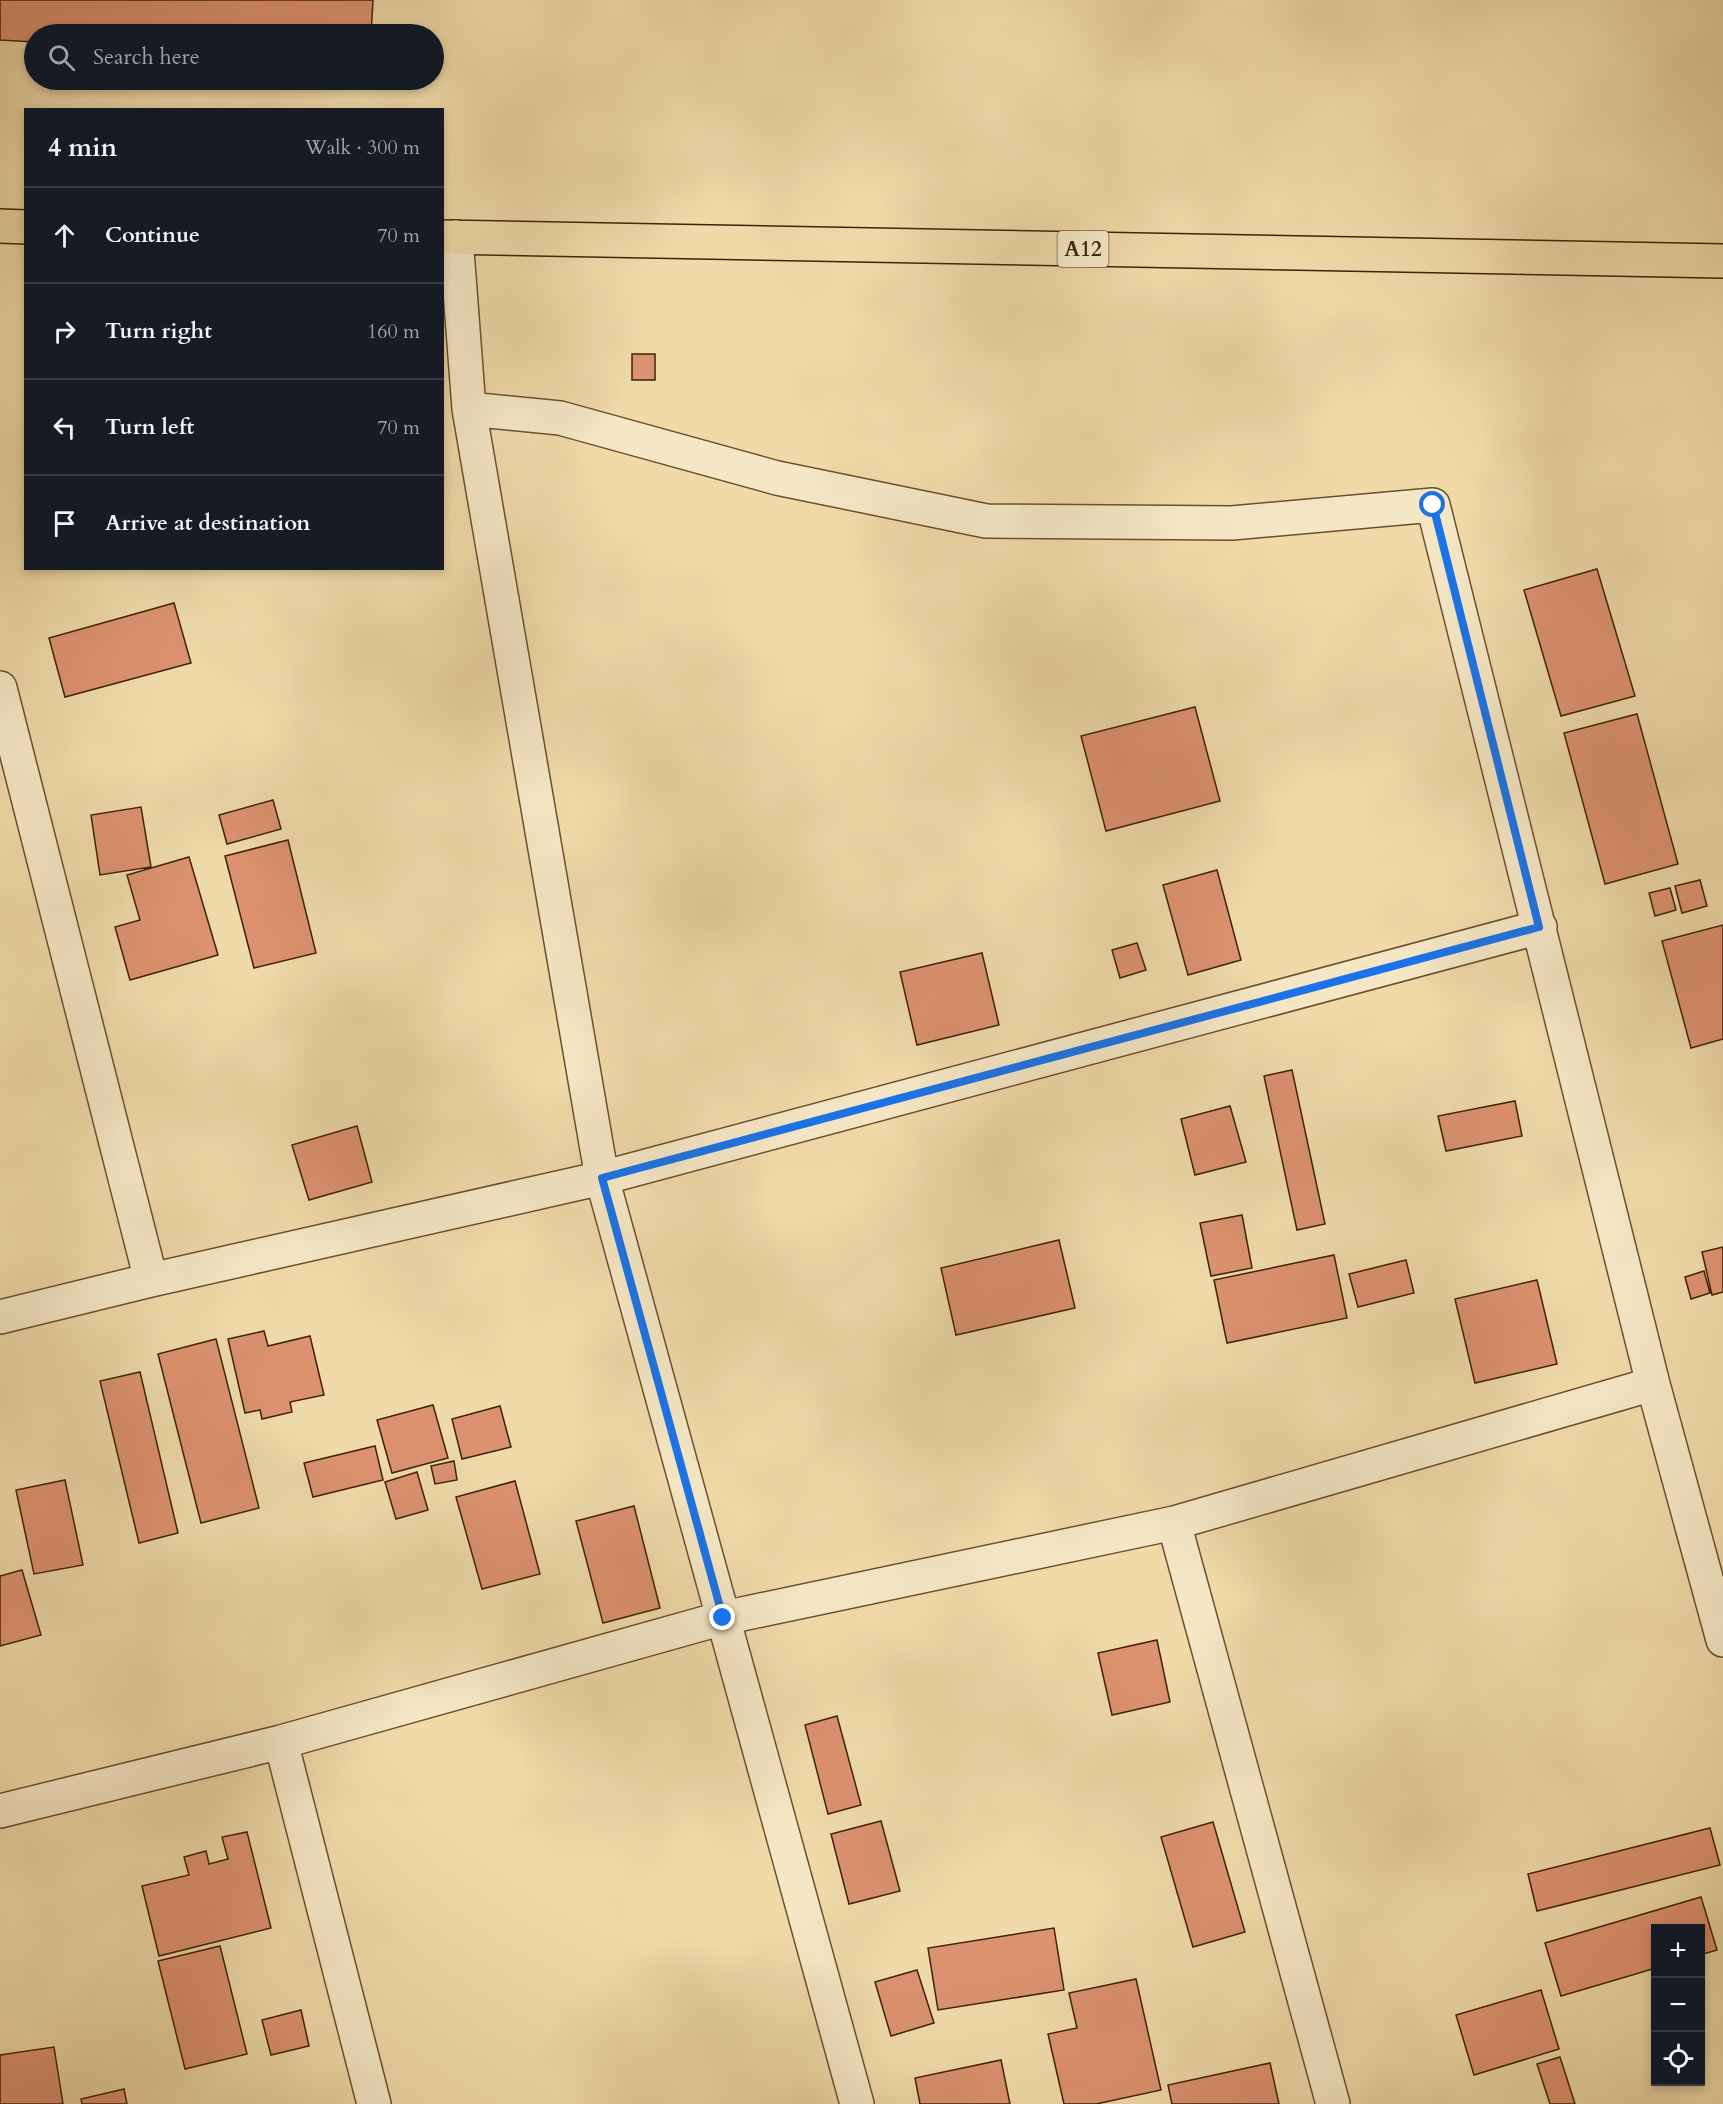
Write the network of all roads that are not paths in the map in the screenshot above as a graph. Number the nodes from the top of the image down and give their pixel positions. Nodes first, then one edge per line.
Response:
1 (0, 226) edge
2 (24, 227) edge
3 (449, 237) edge
4 (1723, 261) edge
5 (469, 409) junction
6 (0, 688) edge
7 (1539, 927) junction
8 (602, 1178) junction
9 (151, 1280) junction
10 (0, 1317) edge
11 (1653, 1384) junction
12 (1174, 1523) junction
13 (723, 1618) junction
14 (1723, 1640) edge
15 (281, 1742) junction
16 (0, 1811) edge
17 (374, 2104) edge
18 (857, 2104) edge
19 (1333, 2104) edge

1 - 2 main road
3 - 4 main road, A12
3 - 5 street
5 - 7 street
5 - 8 street
6 - 9 street
7 - 8 street
7 - 11 street
8 - 9 street
8 - 13 street
9 - 10 street
11 - 12 street
11 - 14 street
12 - 13 street
12 - 19 street
13 - 15 street
13 - 18 street
15 - 16 street
15 - 17 street

